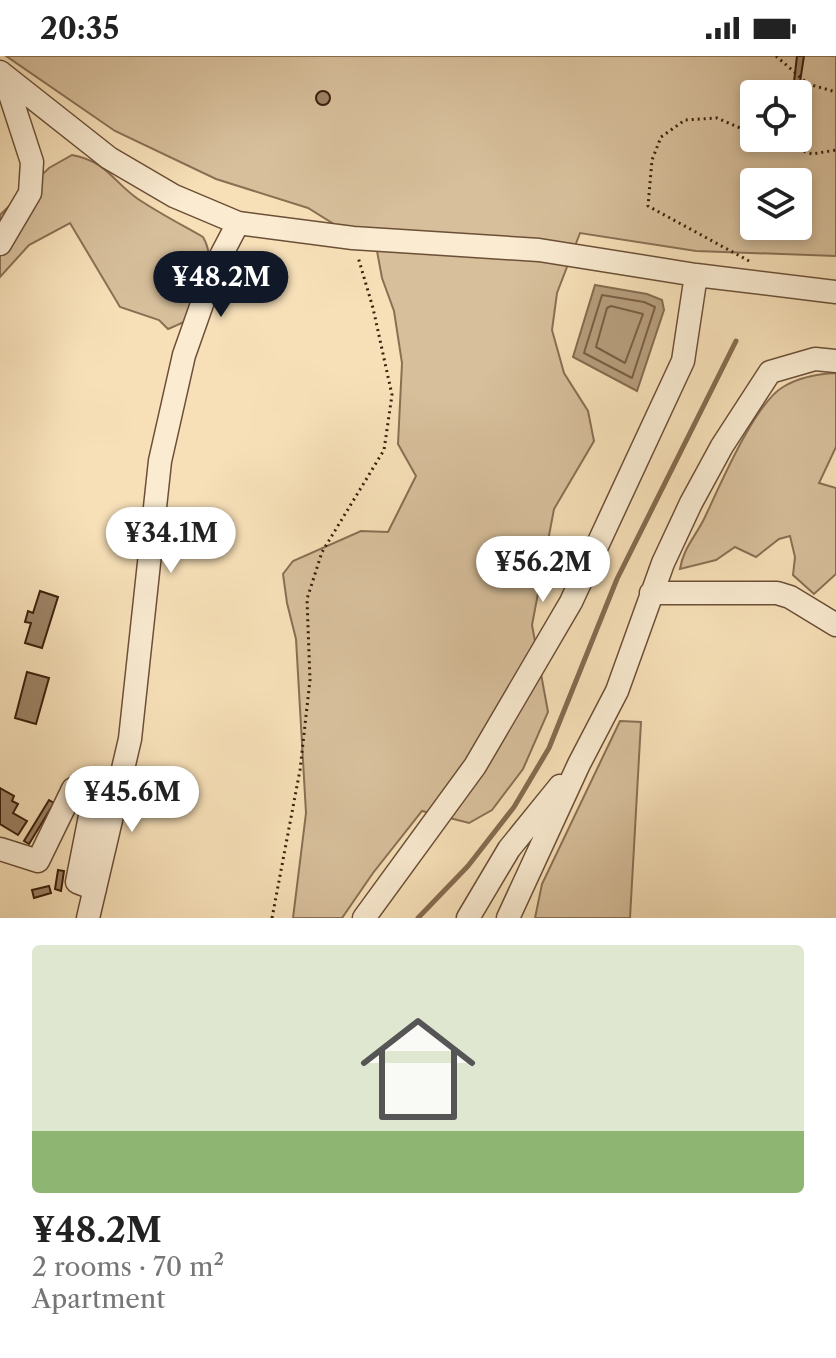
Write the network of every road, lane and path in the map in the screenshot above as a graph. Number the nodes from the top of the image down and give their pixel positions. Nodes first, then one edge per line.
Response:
1 (776, 56) edge
2 (2, 74) edge
3 (836, 92) edge
4 (740, 128) edge
5 (836, 150) edge
6 (804, 152) edge
7 (238, 223) junction
8 (353, 238) junction
9 (0, 244) edge
10 (756, 265) dead end
11 (696, 275) junction
12 (836, 292) edge
13 (836, 361) edge
14 (651, 593) junction
15 (836, 625) edge
16 (579, 764) junction
17 (0, 849) edge
18 (498, 864) junction
19 (533, 867) junction
20 (95, 889) junction
21 (88, 918) edge
22 (272, 918) edge
23 (364, 918) edge
24 (468, 918) edge
25 (508, 918) edge

1 - 3 path
2 - 7 street
2 - 9 street
4 - 10 path
5 - 6 path
7 - 8 street
7 - 20 street
8 - 11 street
8 - 22 path
11 - 12 street
11 - 23 street
13 - 14 street
14 - 15 street
14 - 16 street
16 - 18 street
16 - 19 street
17 - 20 street
18 - 19 street
18 - 24 street
19 - 25 street
20 - 21 street

